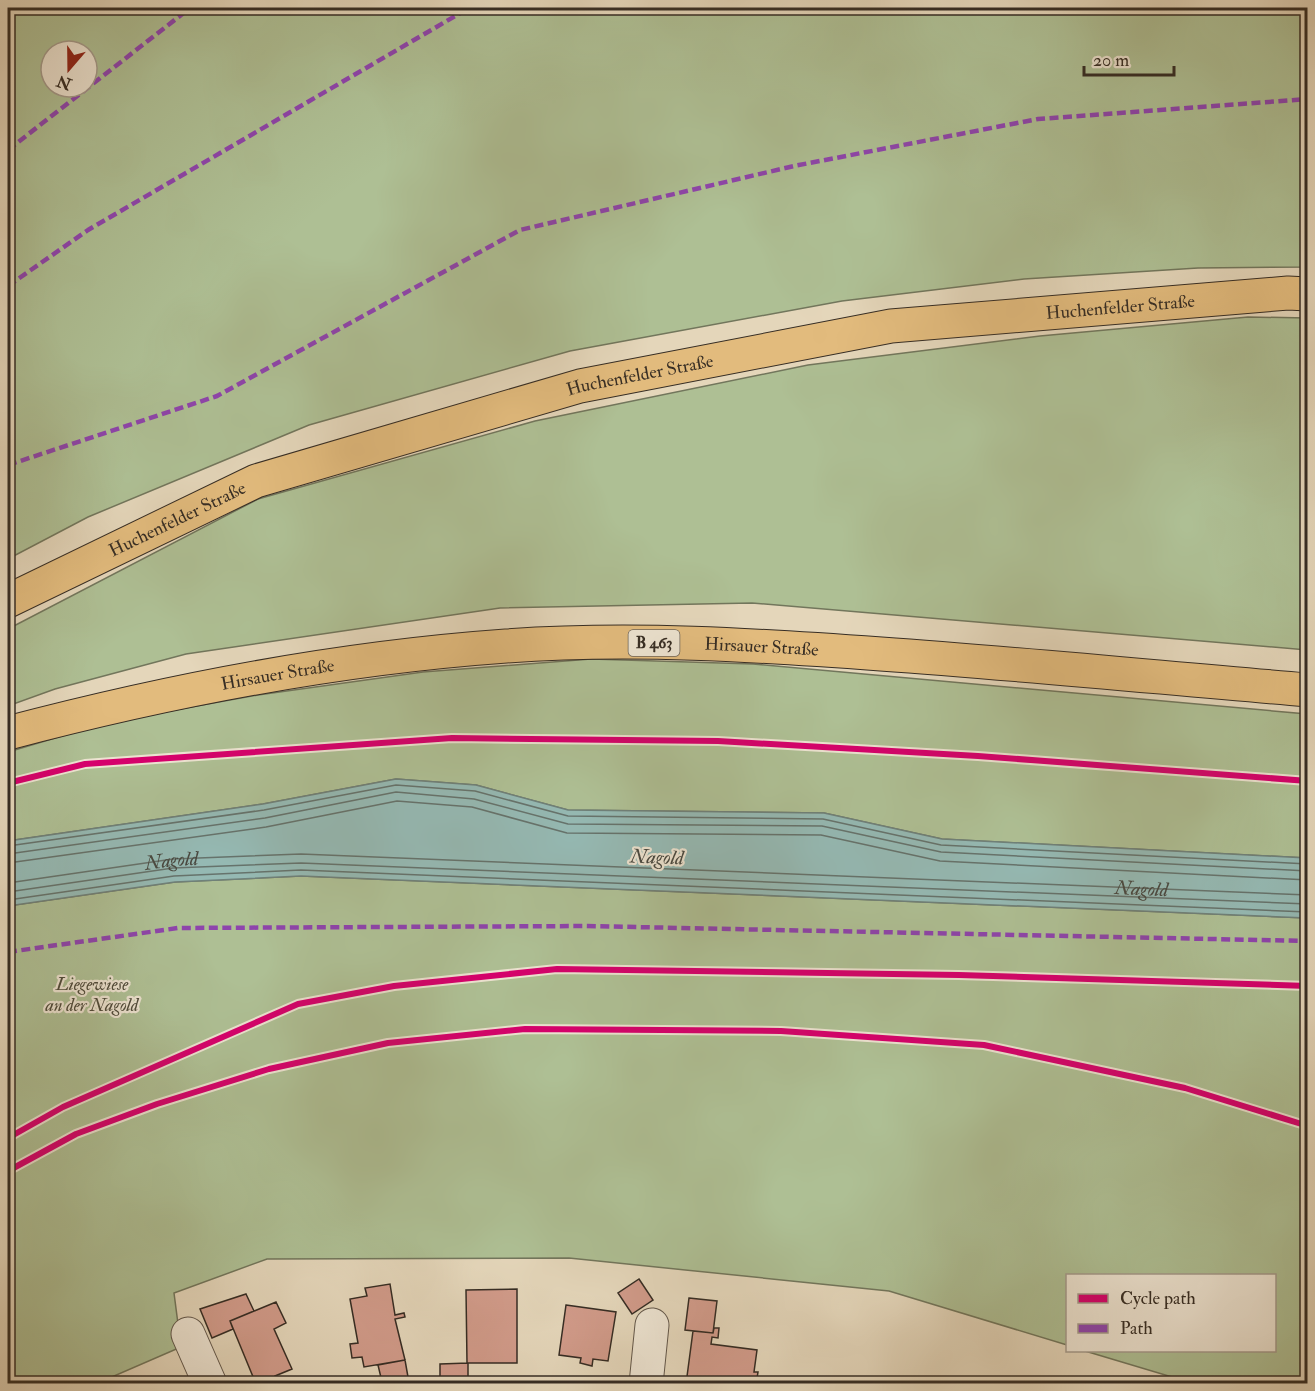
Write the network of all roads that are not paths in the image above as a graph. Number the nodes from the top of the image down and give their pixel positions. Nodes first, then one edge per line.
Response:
1 (1308, 294) edge
2 (8, 601) edge
3 (1308, 690) edge
4 (8, 733) edge
5 (652, 1325) dead end
6 (188, 1334) dead end
7 (210, 1383) edge
8 (646, 1383) edge

1 - 2 main road, Huchenfelder Straße
3 - 4 main road, Hirsauer Straße / B 463
5 - 8 street
6 - 7 street

